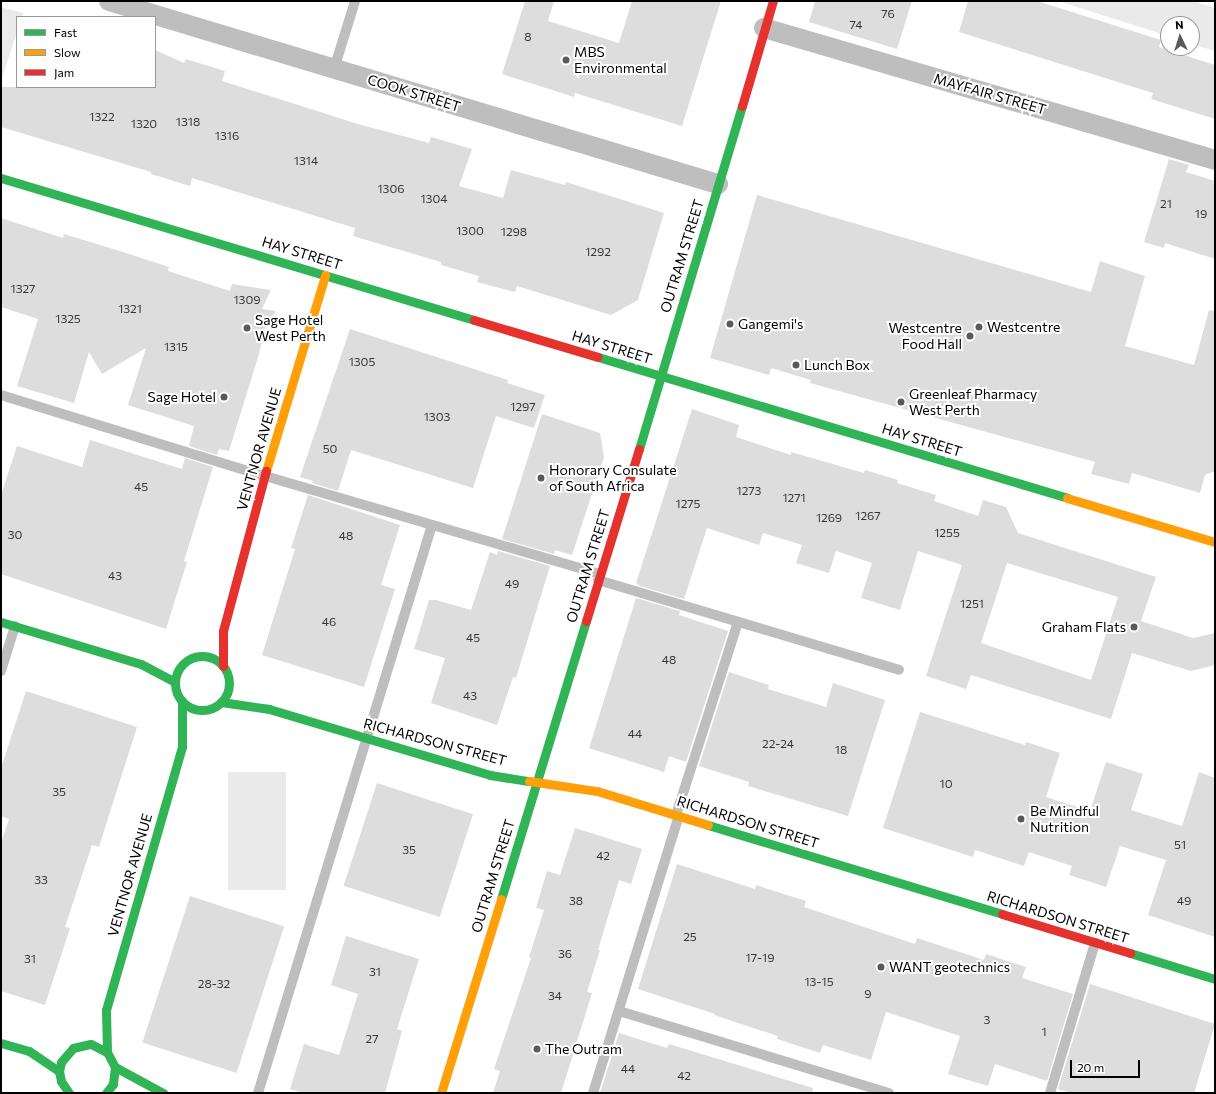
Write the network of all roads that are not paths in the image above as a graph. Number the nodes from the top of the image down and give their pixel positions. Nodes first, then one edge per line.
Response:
1 (109, 1) edge
2 (355, 1) edge
3 (773, 1) edge
4 (764, 28) junction
5 (334, 69) junction
6 (1215, 160) edge
7 (1, 178) edge
8 (718, 184) junction
9 (325, 275) junction
10 (660, 376) junction
11 (1, 394) edge
12 (265, 476) junction
13 (432, 525) junction
14 (1215, 542) edge
15 (599, 577) junction
16 (1, 622) edge
17 (738, 622) junction
18 (15, 626) junction
19 (223, 631) junction
20 (193, 658) junction
21 (175, 660) dead end
22 (162, 662) dead end
23 (141, 664) junction
24 (226, 670) junction
25 (899, 670) dead end
26 (1, 671) edge
27 (174, 682) junction
28 (240, 684) dead end
29 (257, 699) dead end
30 (182, 701) junction
31 (221, 702) junction
32 (212, 708) junction
33 (269, 709) junction
34 (204, 719) dead end
35 (191, 736) dead end
36 (366, 738) junction
37 (182, 747) junction
38 (536, 781) junction
39 (678, 815) junction
40 (1095, 943) junction
41 (1215, 980) edge
42 (106, 1010) junction
43 (618, 1011) junction
44 (96, 1024) dead end
45 (89, 1034) dead end
46 (1, 1043) edge
47 (82, 1044) junction
48 (73, 1048) junction
49 (58, 1049) dead end
50 (42, 1050) dead end
51 (29, 1051) junction
52 (107, 1052) junction
53 (115, 1067) junction
54 (59, 1071) junction
55 (67, 1092) edge
56 (107, 1092) edge
57 (122, 1092) dead end
58 (143, 1093) edge
59 (156, 1093) edge
60 (163, 1093) edge
61 (258, 1093) edge
62 (441, 1093) edge
63 (593, 1093) edge
64 (889, 1093) edge
65 (1050, 1093) edge

1 - 5 street, COOK STREET
2 - 5 lane
3 - 4 street, OUTRAM STREET
4 - 6 street, MAYFAIR STREET
4 - 8 street, OUTRAM STREET
5 - 8 street, COOK STREET
7 - 9 street, HAY STREET
8 - 10 street, OUTRAM STREET
9 - 10 street, HAY STREET
9 - 12 street, VENTNOR AVENUE
10 - 14 street, HAY STREET
10 - 15 street, OUTRAM STREET
11 - 12 lane
12 - 13 lane
12 - 19 street, VENTNOR AVENUE
13 - 15 lane
13 - 36 lane
15 - 17 lane
15 - 38 street, OUTRAM STREET
16 - 18 street
17 - 25 lane
17 - 39 lane
18 - 23 street
18 - 26 lane
19 - 20 street
19 - 24 street, VENTNOR AVENUE
20 - 21 street
20 - 24 street
20 - 27 street
22 - 23 street
23 - 27 street
24 - 28 street
24 - 31 street
27 - 30 street
29 - 33 street, RICHARDSON STREET
30 - 32 street
30 - 37 street, VENTNOR AVENUE
31 - 32 street
31 - 33 street, RICHARDSON STREET
32 - 34 street
33 - 36 street, RICHARDSON STREET
35 - 37 street, VENTNOR AVENUE
36 - 38 street, RICHARDSON STREET
36 - 61 lane
37 - 42 street, VENTNOR AVENUE
38 - 39 street, RICHARDSON STREET
38 - 62 street, OUTRAM STREET
39 - 40 street, RICHARDSON STREET
39 - 43 lane
40 - 41 street, RICHARDSON STREET
40 - 65 lane
42 - 44 street, VENTNOR AVENUE
42 - 52 street, VENTNOR AVENUE
43 - 63 lane
43 - 64 lane
45 - 47 street
46 - 51 street
47 - 48 street
47 - 52 street
48 - 49 street
48 - 54 street
50 - 51 street
51 - 54 street
52 - 53 street
53 - 56 street
53 - 60 street
54 - 55 street
56 - 57 street
58 - 59 street

